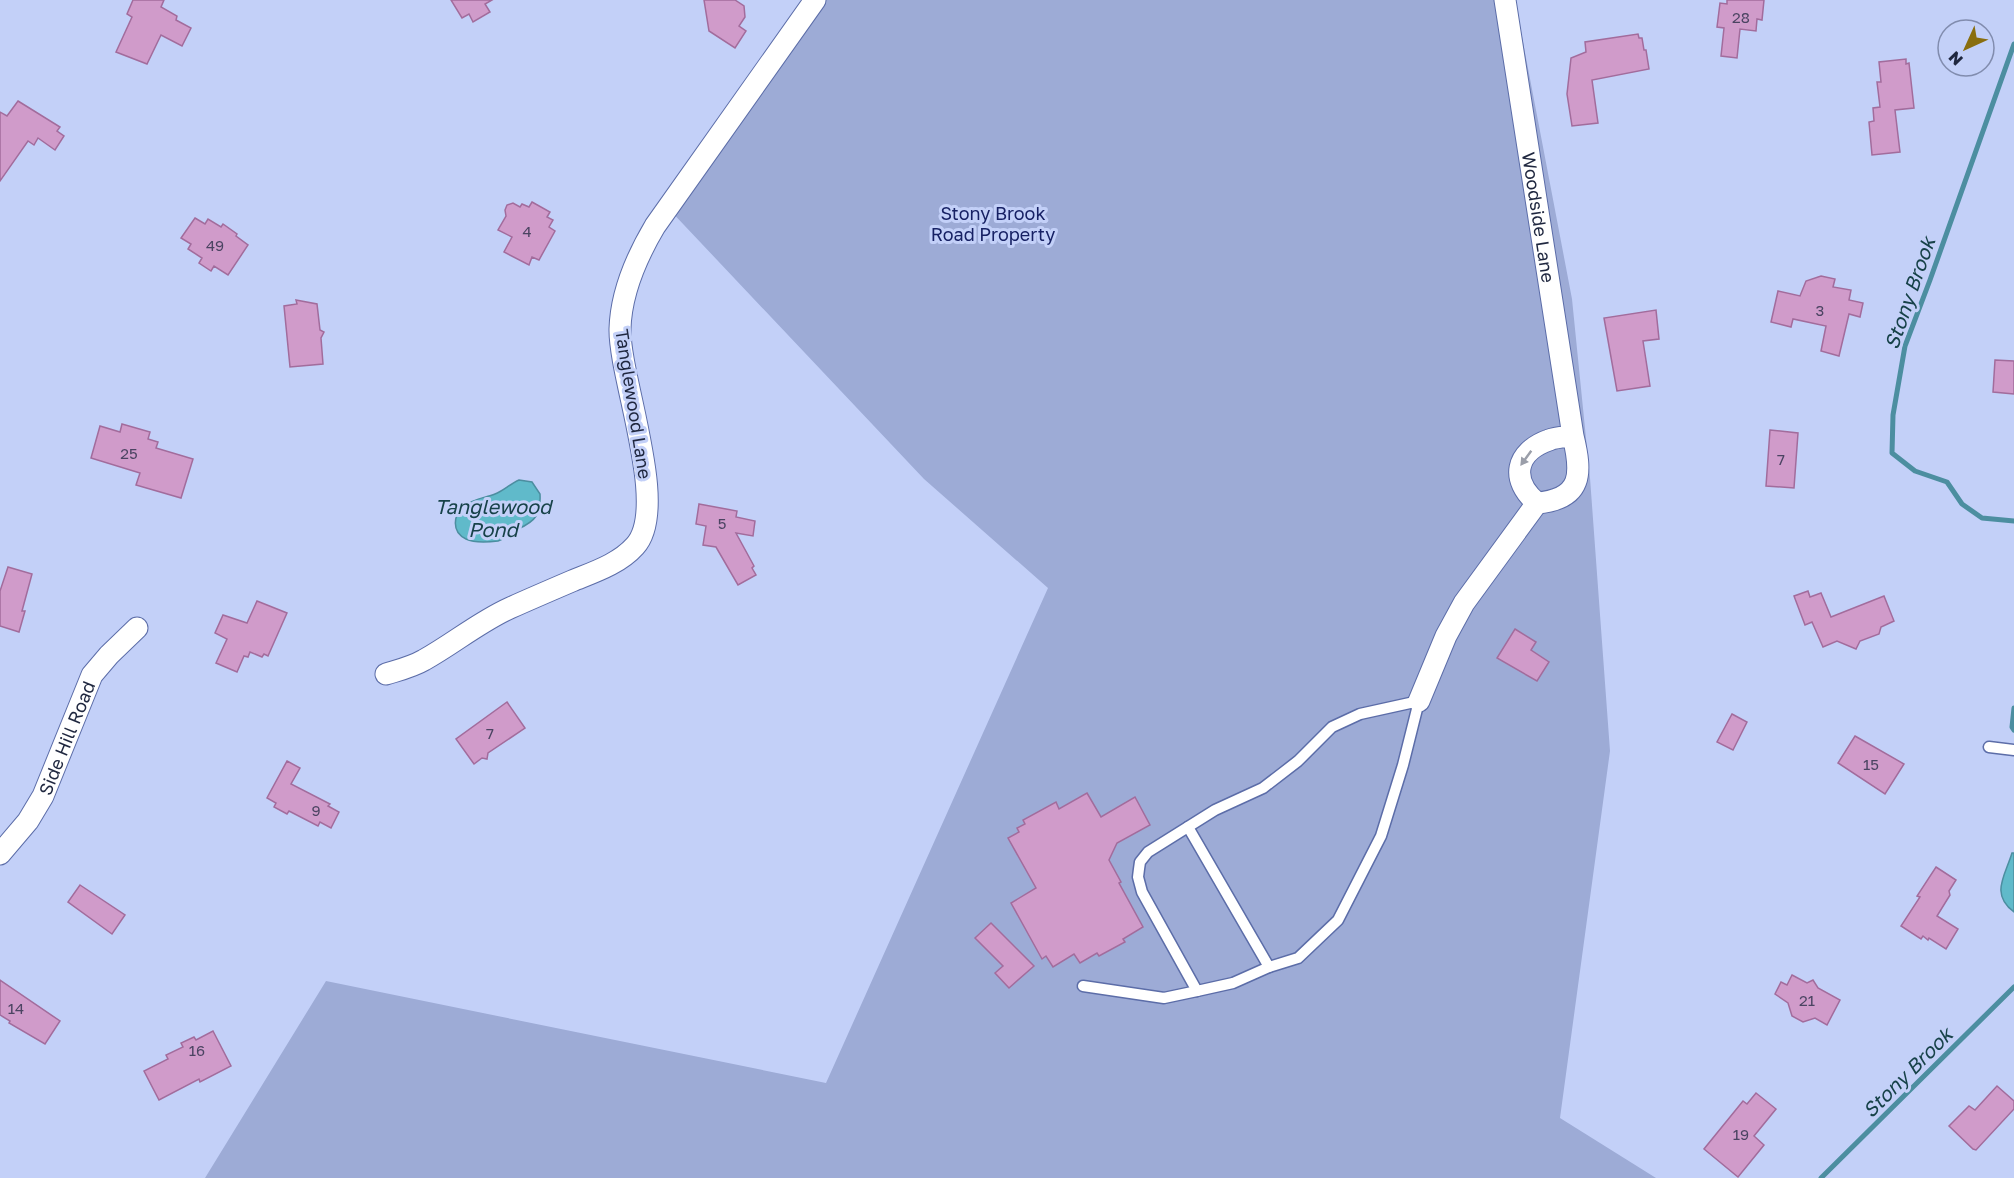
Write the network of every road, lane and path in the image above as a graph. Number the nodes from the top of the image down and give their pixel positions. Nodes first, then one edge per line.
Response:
1 (815, 0) edge
2 (1505, 0) edge
3 (1572, 436) junction
4 (1537, 504) junction
5 (137, 628) dead end
6 (386, 674) dead end
7 (1419, 700) junction
8 (1989, 747) dead end
9 (2014, 750) edge
10 (1188, 826) junction
11 (0, 854) edge
12 (1269, 967) junction
13 (1083, 986) dead end
14 (1197, 991) junction

1 - 6 street, Tanglewood Lane
2 - 3 street, Woodside Lane
3 - 4 street, Woodside Lane
3 -> 4 street
4 - 7 street
5 - 11 street, Side Hill Road
7 - 10 lane
7 - 12 lane
8 - 9 lane
10 - 12 lane
10 - 14 lane
12 - 14 lane
13 - 14 lane

